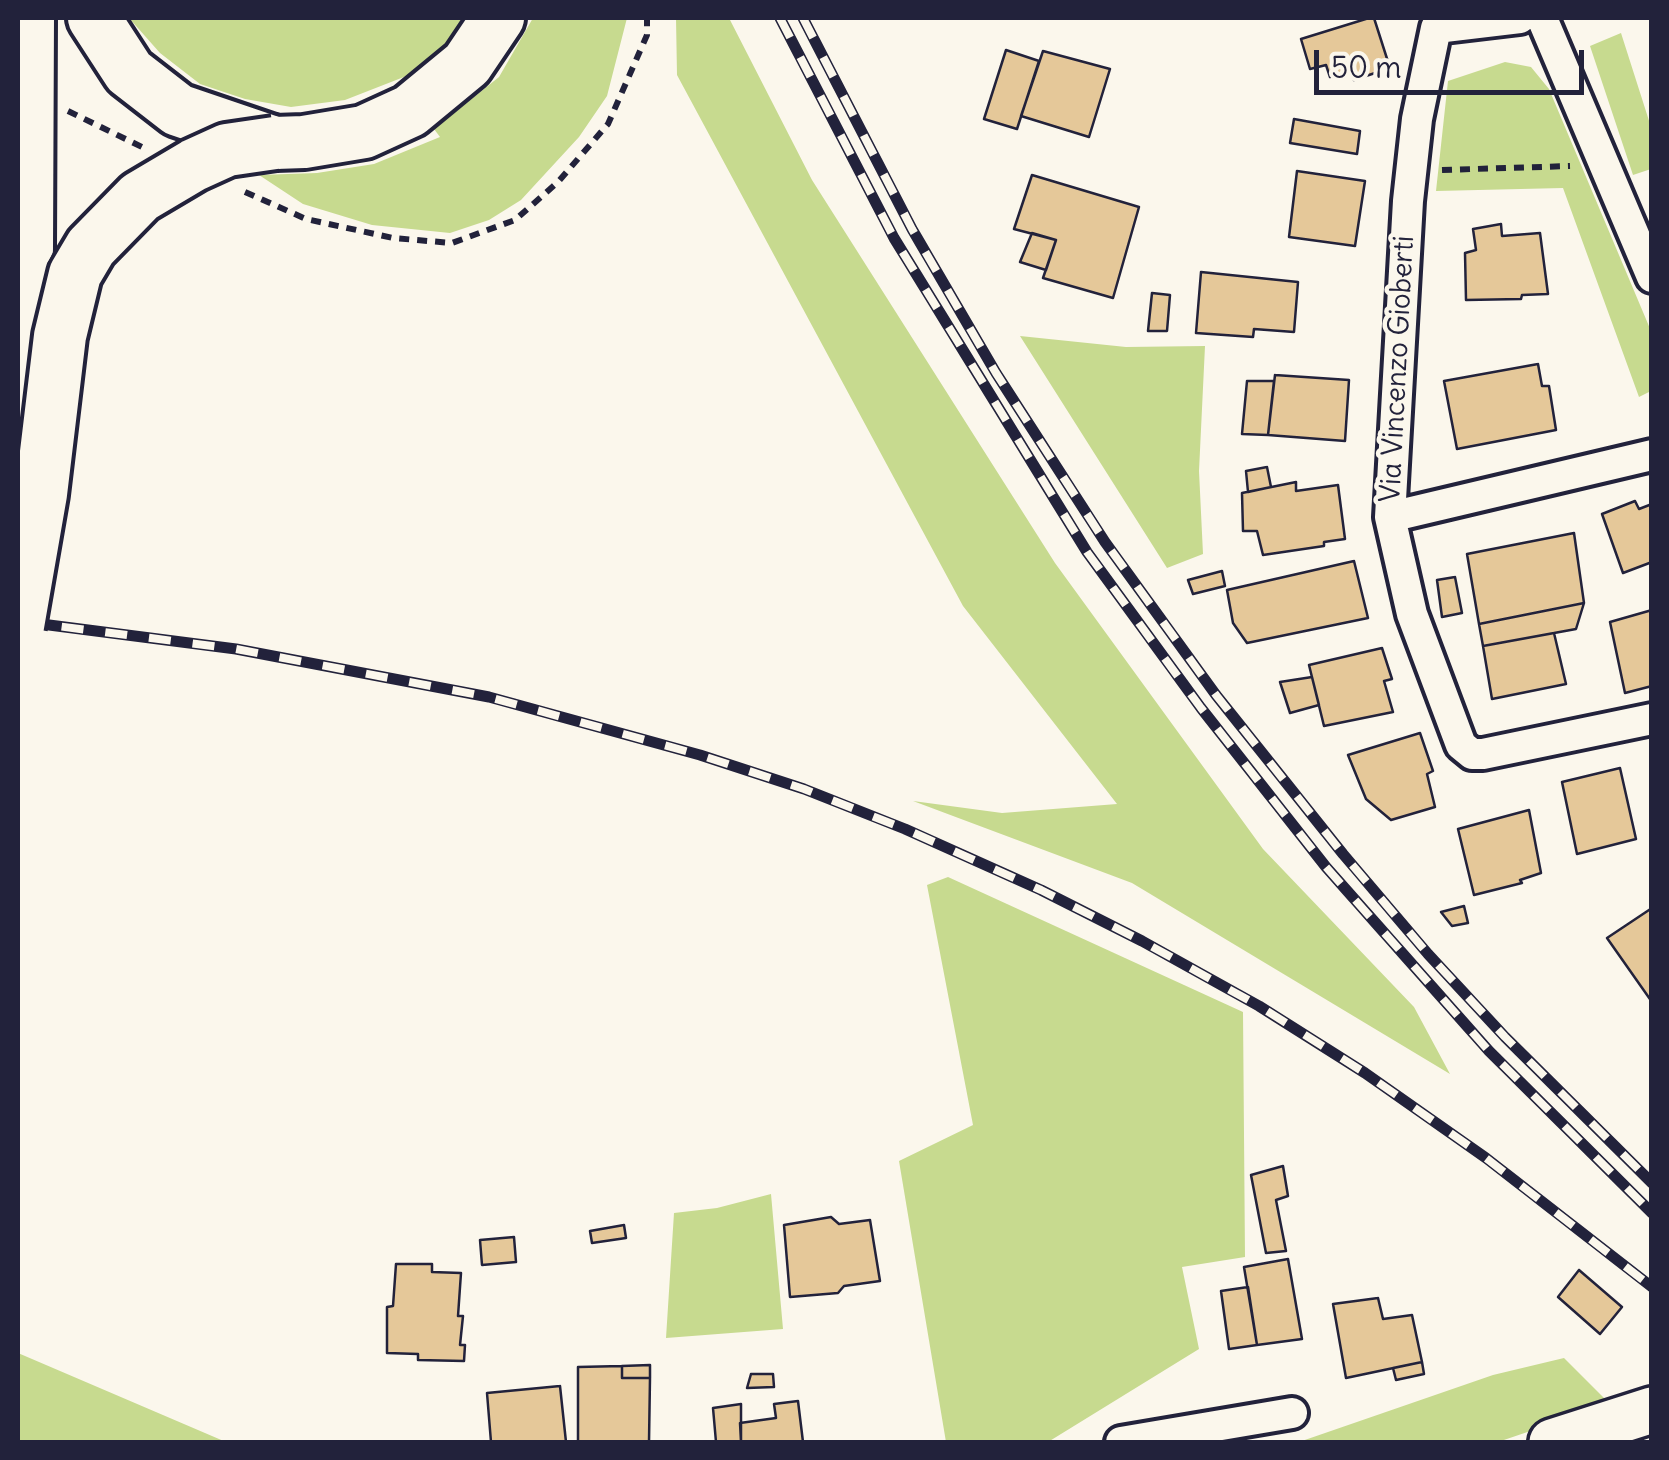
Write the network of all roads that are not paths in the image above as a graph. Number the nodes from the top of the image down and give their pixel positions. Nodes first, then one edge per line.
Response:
1 (28, 18) edge
2 (94, 18) edge
3 (498, 18) edge
4 (1520, 18) edge
5 (1542, 18) edge
6 (1430, 22) edge
7 (274, 143) junction
8 (18, 188) edge
9 (26, 246) junction
10 (1652, 278) edge
11 (1652, 455) edge
12 (18, 502) edge
13 (1390, 518) junction
14 (18, 626) edge
15 (1652, 719) edge
16 (1652, 1410) edge
17 (1292, 1413) dead end
18 (1121, 1442) edge
19 (1552, 1442) edge

1 - 9 highway, bridge
2 - 7 highway
3 - 7 highway
4 - 6 street
5 - 10 street
6 - 13 street, Via Vincenzo Gioberti
7 - 14 highway, bridge
8 - 9 highway, bridge
9 - 12 highway
11 - 13 street
13 - 15 street, Via Vincenzo Gioberti
16 - 19 main road
17 - 18 street

